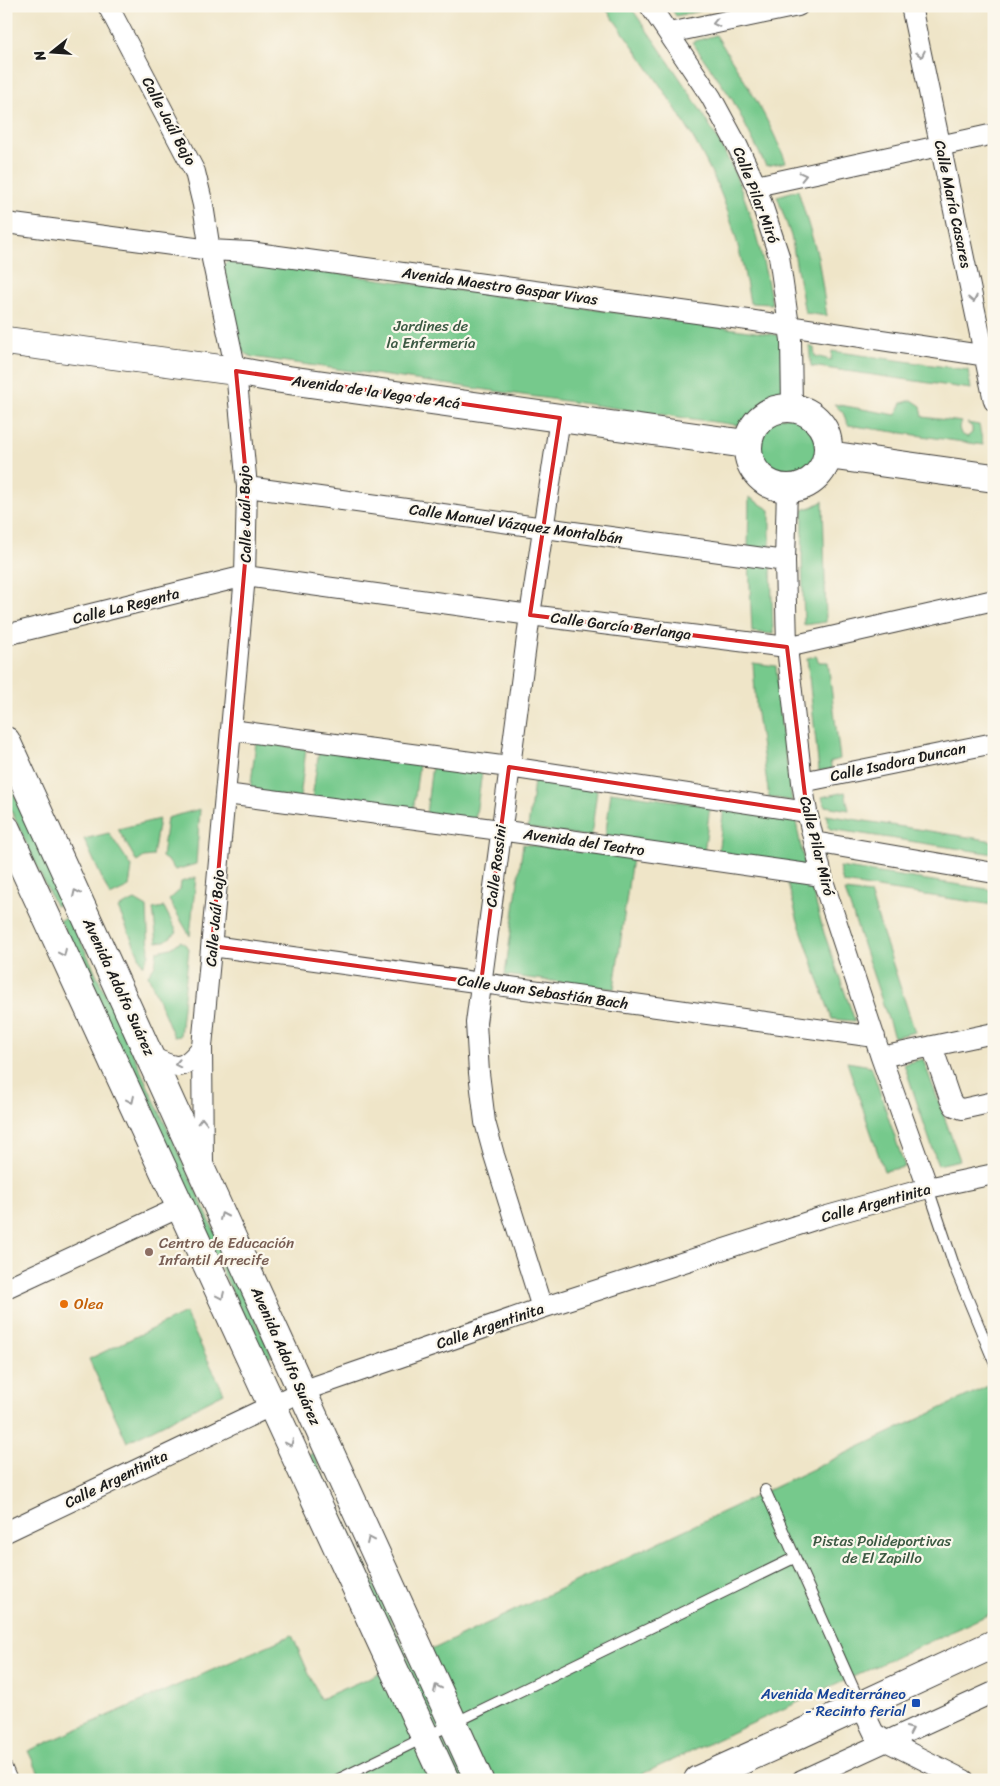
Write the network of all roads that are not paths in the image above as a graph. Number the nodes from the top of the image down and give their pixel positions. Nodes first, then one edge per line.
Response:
1 (108, 6) edge
2 (650, 6) edge
3 (798, 6) edge
4 (911, 6) edge
5 (669, 33) junction
6 (994, 134) edge
7 (941, 145) junction
8 (756, 186) junction
9 (6, 223) edge
10 (210, 250) junction
11 (789, 327) junction
12 (6, 341) edge
13 (989, 356) edge
14 (236, 371) junction
15 (994, 401) edge
16 (792, 407) junction
17 (560, 418) junction
18 (746, 444) junction
19 (828, 455) junction
20 (994, 478) edge
21 (247, 487) junction
22 (787, 489) junction
23 (544, 528) junction
24 (785, 561) junction
25 (245, 576) junction
26 (994, 600) edge
27 (530, 615) junction
28 (6, 635) edge
29 (787, 647) junction
30 (231, 730) junction
31 (6, 741) edge
32 (994, 742) edge
33 (509, 767) junction
34 (802, 782) junction
35 (226, 794) junction
36 (807, 812) junction
37 (6, 829) edge
38 (500, 830) junction
39 (814, 842) junction
40 (994, 873) edge
41 (822, 876) junction
42 (212, 946) junction
43 (481, 983) junction
44 (994, 1033) edge
45 (874, 1037) junction
46 (932, 1046) junction
47 (202, 1047) junction
48 (150, 1056) junction
49 (881, 1057) junction
50 (994, 1102) edge
51 (203, 1170) junction
52 (994, 1174) edge
53 (928, 1188) junction
54 (180, 1207) junction
55 (6, 1288) edge
56 (542, 1308) junction
57 (994, 1362) edge
58 (302, 1391) junction
59 (272, 1405) junction
60 (765, 1490) dead end
61 (6, 1532) edge
62 (794, 1558) junction
63 (994, 1644) edge
64 (994, 1692) edge
65 (861, 1706) junction
66 (454, 1724) junction
67 (425, 1738) junction
68 (886, 1741) junction
69 (842, 1761) junction
70 (6, 1766) edge
71 (926, 1772) edge
72 (12, 1780) edge
73 (337, 1780) edge
74 (444, 1780) edge
75 (479, 1780) edge
76 (698, 1780) edge
77 (802, 1780) edge
78 (834, 1780) edge
79 (964, 1780) edge

1 - 10 street, Calle Jaúl Bajo
2 - 5 street, Calle Pilar Miró
3 -> 5 street
4 -> 7 street, Calle María Casares
5 - 8 street, Calle Pilar Miró
6 - 7 street
8 -> 7 street
7 -> 13 street, Calle María Casares
8 - 11 street, Calle Pilar Miró
9 - 10 street, Avenida Maestro Gaspar Vivas
10 - 11 street, Avenida Maestro Gaspar Vivas
10 - 14 street, Calle Jaúl Bajo
11 - 13 street, Avenida Maestro Gaspar Vivas
11 - 16 street, Calle Pilar Miró
12 - 14 street, Avenida de la Vega de Acá
13 - 15 street, Calle María Casares
14 - 17 street, Avenida de la Vega de Acá
14 - 21 street, Calle Jaúl Bajo
16 - 18 street
16 - 19 street
17 - 18 street, Avenida de la Vega de Acá
17 - 23 street, Calle Rossini
18 - 22 street
19 - 20 street
19 - 22 street
21 - 23 street, Calle Manuel Vázquez Montalbán
21 - 25 street, Calle Jaúl Bajo
22 - 24 street, Calle Pilar Miró
23 - 24 street, Calle Manuel Vázquez Montalbán
23 - 27 street, Calle Rossini
24 - 29 street, Calle Pilar Miró
25 - 27 street, Calle García Berlanga
25 - 28 street, Calle La Regenta
25 - 30 street, Calle Jaúl Bajo
26 - 29 street, Calle García Berlanga
27 - 29 street, Calle García Berlanga
27 - 33 street, Calle Rossini
29 - 34 street, Calle Pilar Miró
30 - 33 street
30 - 35 street, Calle Jaúl Bajo
48 -> 31 street, Avenida Adolfo Suárez
32 - 34 street, Calle Isadora Duncan
33 - 36 street
33 - 38 street, Calle Rossini
34 - 36 street, Calle Pilar Miró
35 - 38 street, Avenida del Teatro
35 - 42 street, Calle Jaúl Bajo
36 - 39 street, Calle Pilar Miró
37 -> 54 street
38 - 41 street, Avenida del Teatro
38 - 43 street, Calle Rossini
39 - 40 street
39 - 41 street, Calle Pilar Miró
41 - 45 street, Calle Pilar Miró
42 - 43 street, Calle Juan Sebastián Bach
42 - 47 street, Calle Jaúl Bajo
43 - 45 street, Calle Juan Sebastián Bach
43 - 56 street, Calle Rossini
44 - 46 street
45 - 49 street, Calle Pilar Miró
46 - 49 street
46 - 50 street
47 -> 48 street
51 -> 47 street, Calle Jaúl Bajo
48 - 51 street, Avenida Adolfo Suárez
49 - 53 street, Calle Pilar Miró
58 -> 51 street, Avenida Adolfo Suárez
52 - 53 street, Calle Argentinita
53 - 56 street, Calle Argentinita
53 - 57 lane
54 - 55 street
54 -> 59 street
56 - 58 street, Calle Argentinita
58 - 59 street, Calle Argentinita
66 -> 58 street, Avenida Adolfo Suárez
59 - 61 street, Calle Argentinita
59 -> 67 street
60 - 62 lane
62 - 65 lane
62 - 66 lane
63 - 65 street
68 -> 64 street
65 - 68 street
65 - 76 street
66 - 67 lane
66 - 75 street, Avenida Adolfo Suárez
67 - 73 lane
67 - 74 street
68 - 69 street
68 - 71 street
69 - 77 street
69 - 78 street
70 - 72 lane
71 - 79 street

